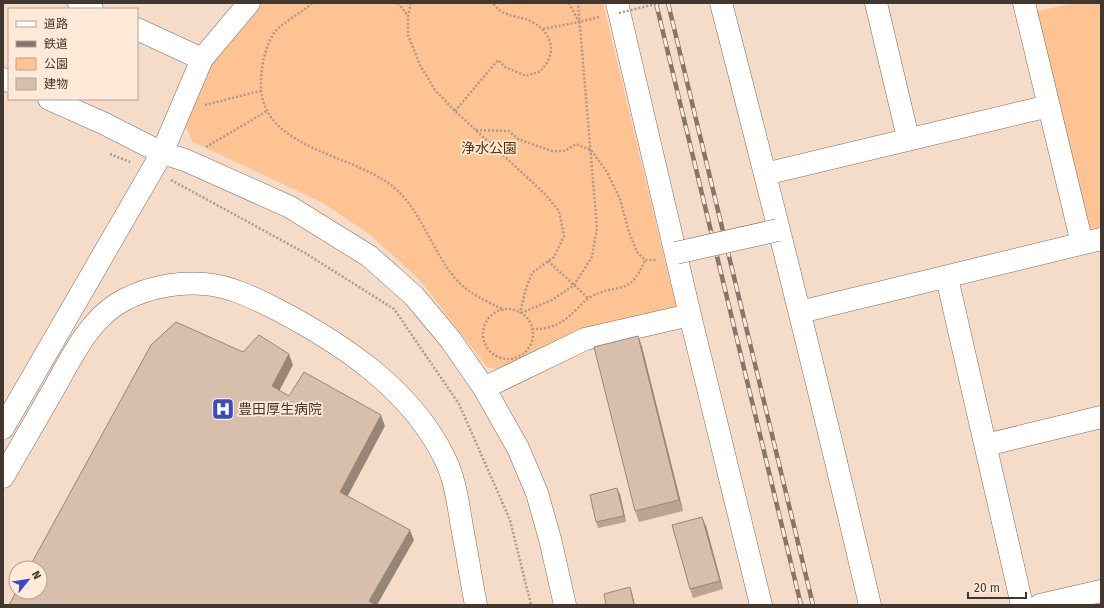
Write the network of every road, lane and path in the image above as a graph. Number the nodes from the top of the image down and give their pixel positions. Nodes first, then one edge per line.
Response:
1 (79, 3) edge
2 (249, 3) edge
3 (312, 3) edge
4 (398, 3) edge
5 (411, 3) edge
6 (493, 3) edge
7 (569, 3) edge
8 (578, 3) edge
9 (660, 3) edge
10 (721, 3) edge
11 (876, 3) edge
12 (1024, 3) edge
13 (90, 8) edge
14 (614, 12) edge
15 (408, 16) junction
16 (579, 22) junction
17 (138, 29) edge
18 (543, 29) junction
19 (202, 59) junction
20 (260, 91) junction
21 (51, 100) edge
22 (1049, 106) junction
23 (267, 111) junction
24 (454, 111) junction
25 (179, 112) junction
26 (476, 130) junction
27 (908, 138) junction
28 (590, 150) junction
29 (162, 153) junction
30 (184, 160) junction
31 (765, 174) junction
32 (778, 230) junction
33 (1101, 239) edge
34 (1080, 244) junction
35 (676, 253) junction
36 (645, 260) junction
37 (548, 261) junction
38 (947, 278) junction
39 (574, 285) junction
40 (588, 298) junction
41 (504, 310) junction
42 (800, 312) junction
43 (520, 313) junction
44 (690, 315) junction
45 (532, 329) junction
46 (484, 388) junction
47 (1101, 416) edge
48 (3, 428) edge
49 (986, 445) junction
50 (3, 477) edge
51 (1101, 591) edge
52 (476, 605) edge
53 (565, 605) edge
54 (761, 605) edge
55 (870, 605) edge
56 (1022, 605) edge
57 (1040, 605) edge

1 - 13 street
2 - 19 street
3 - 20 path
4 - 15 path
5 - 15 path
6 - 18 path
7 - 16 path
8 - 16 path
9 - 14 path, bridge
10 - 31 street
11 - 27 street
12 - 22 street
14 - 16 path
14 - 35 street
15 - 24 path
16 - 18 path
16 - 28 path
17 - 19 street
18 - 24 path
19 - 25 street
20 - 23 path
20 - 25 path
21 - 29 street
22 - 27 street
22 - 34 street
23 - 30 path
23 - 41 path
24 - 26 path
25 - 29 street
26 - 28 path
26 - 37 path
27 - 31 street
28 - 36 path
28 - 39 path
29 - 30 street
29 - 48 street
30 - 46 street
31 - 32 street
32 - 35 street, bridge
32 - 42 street
33 - 34 street
34 - 38 street
35 - 36 path
35 - 44 street
36 - 40 path
37 - 39 path
37 - 43 path
38 - 42 street
38 - 49 street
39 - 40 path
39 - 43 path
40 - 45 path
41 - 43 path
41 - 45 path
42 - 55 street
43 - 45 path
44 - 46 street
44 - 54 street
46 - 53 street
47 - 49 street
49 - 56 street
50 - 52 street
51 - 57 street

